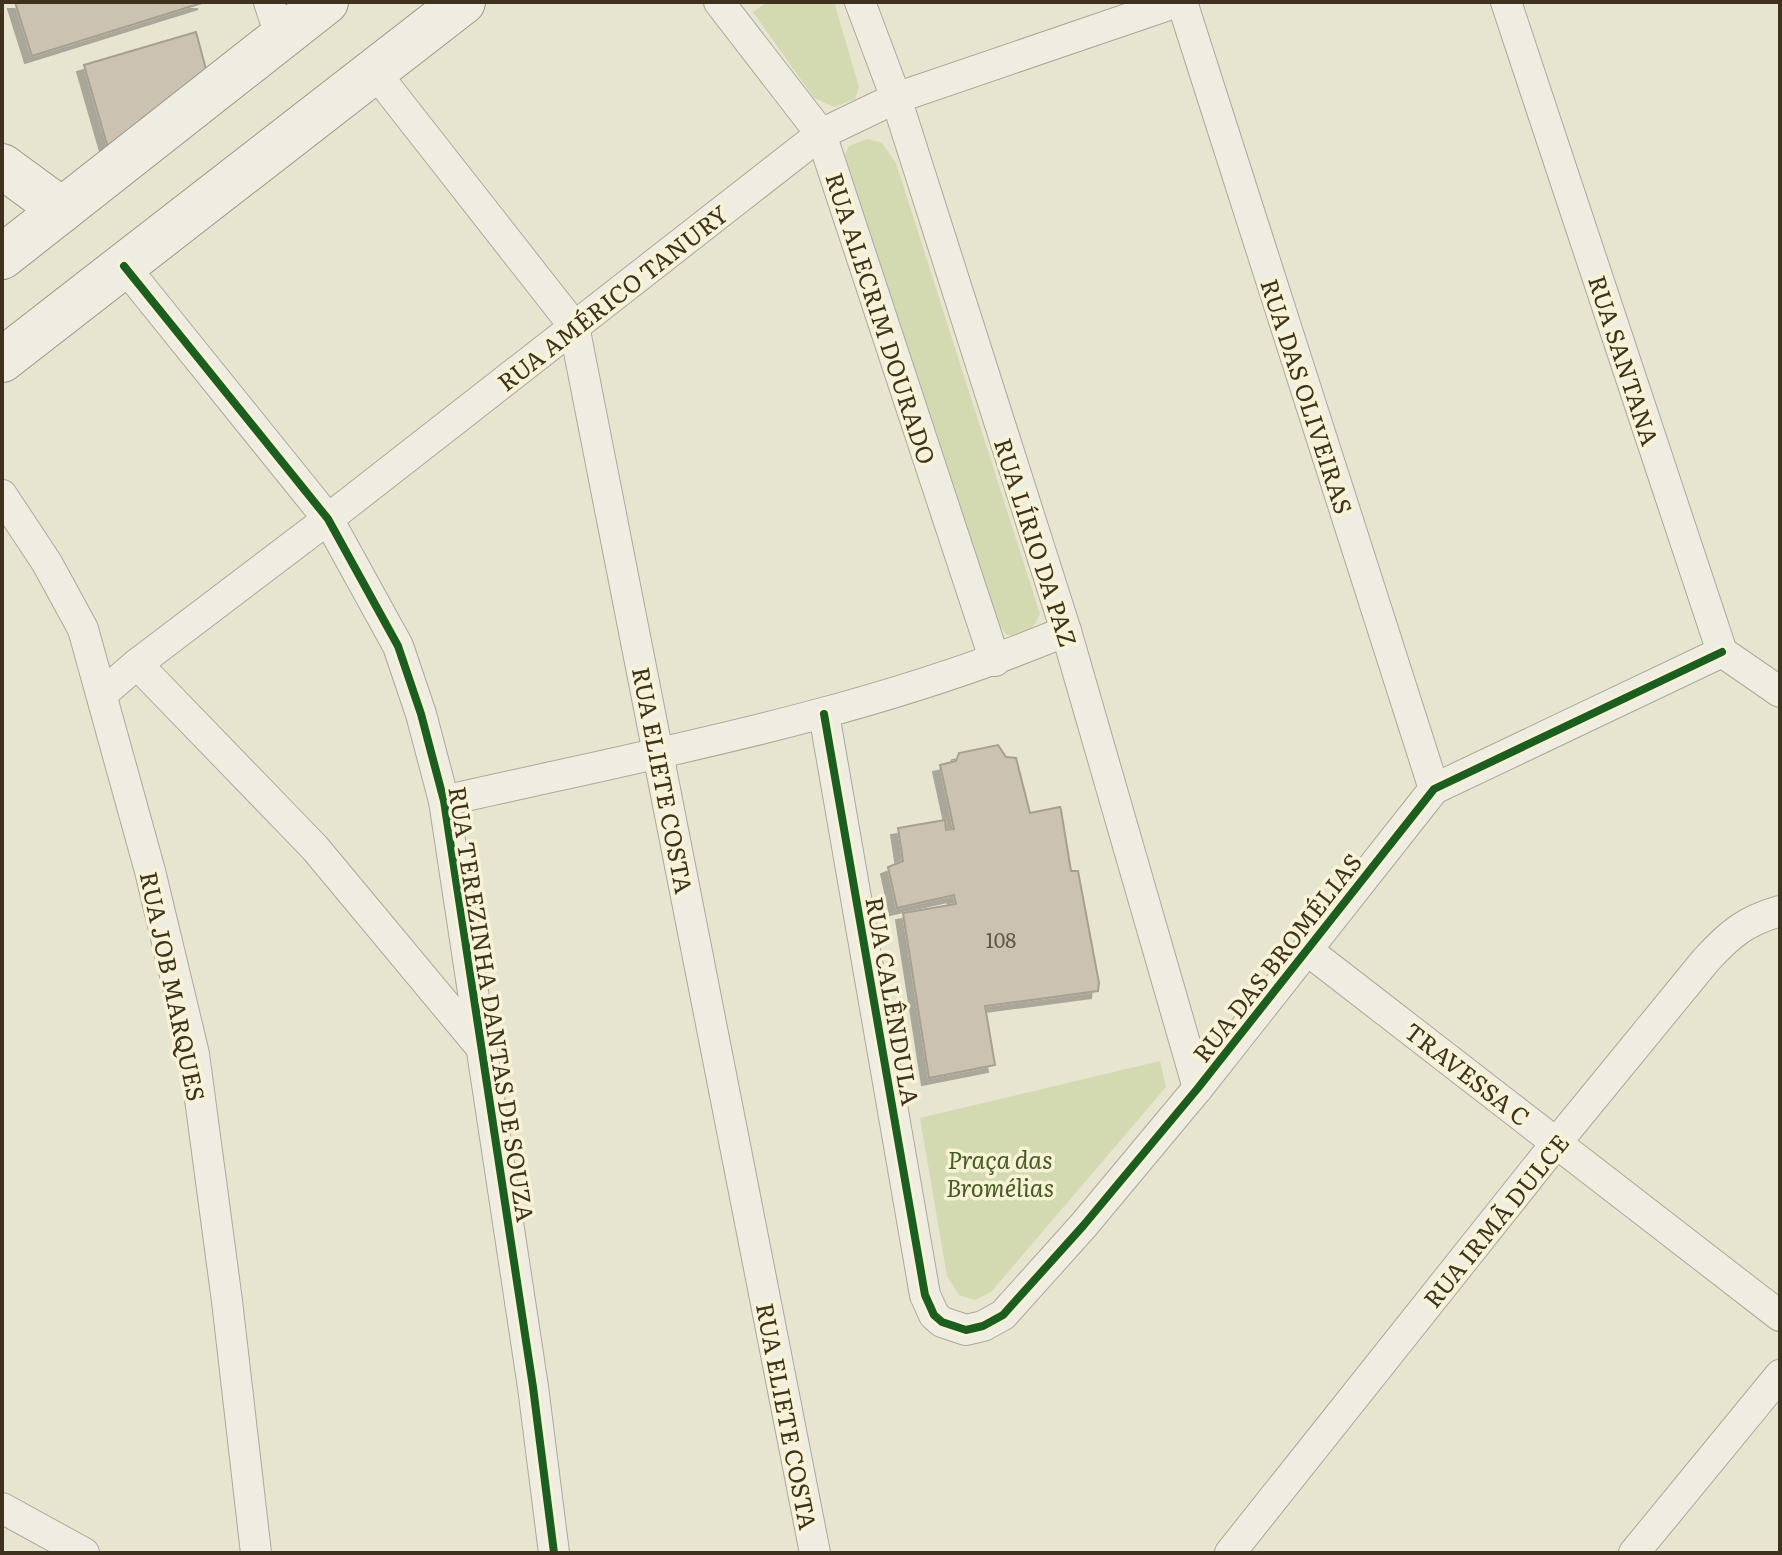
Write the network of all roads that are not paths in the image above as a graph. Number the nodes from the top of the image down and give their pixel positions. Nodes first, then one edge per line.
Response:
1 (326, 2) edge
2 (463, 2) edge
3 (719, 2) edge
4 (860, 2) edge
5 (1180, 2) edge
6 (1506, 2) edge
7 (275, 20) edge
8 (374, 71) junction
9 (896, 98) junction
10 (821, 134) junction
11 (2, 166) edge
12 (62, 210) junction
13 (2, 257) edge
14 (124, 266) junction
15 (574, 326) junction
16 (2, 360) edge
17 (2, 495) edge
18 (328, 519) junction
19 (1066, 631) junction
20 (1722, 652) junction
21 (995, 661) junction
22 (137, 664) junction
23 (1780, 692) edge
24 (102, 694) junction
25 (824, 714) junction
26 (658, 752) junction
27 (1434, 789) junction
28 (444, 801) junction
29 (1780, 911) edge
30 (1307, 950) junction
31 (479, 1045) junction
32 (1198, 1088) junction
33 (1557, 1142) junction
34 (925, 1295) joint
35 (1780, 1316) edge
36 (1780, 1375) edge
37 (2, 1508) edge
38 (84, 1553) edge
39 (256, 1553) edge
40 (554, 1553) edge
41 (815, 1553) edge
42 (1230, 1553) edge
43 (1634, 1553) edge

1 - 7 street
2 - 8 street
3 - 10 street, RUA ALECRIM DOURADO
4 - 9 street, RUA LÍRIO DA PAZ
5 - 9 street, RUA AMÉRICO TANURY
5 - 27 street, RUA DAS OLIVEIRAS
6 - 20 street, RUA SANTANA
7 - 12 street
8 - 14 street
8 - 15 street, RUA ELIETE COSTA
9 - 10 street, RUA AMÉRICO TANURY
9 - 19 street, RUA LÍRIO DA PAZ
10 - 15 street, RUA AMÉRICO TANURY
10 - 21 street, RUA ALECRIM DOURADO
11 - 12 street
12 - 13 street
14 - 16 street
14 - 18 street, RUA TEREZINHA DANTAS DE SOUZA
15 - 18 street, RUA AMÉRICO TANURY
15 - 26 street, RUA ELIETE COSTA
17 - 24 street, RUA JOB MARQUES
18 - 22 street, RUA AMÉRICO TANURY
18 - 28 street, RUA TEREZINHA DANTAS DE SOUZA
19 - 21 street
19 - 32 street, RUA LÍRIO DA PAZ
20 - 23 street
20 - 27 street, RUA DAS BROMÉLIAS
21 - 25 street
22 - 24 street, RUA AMÉRICO TANURY
22 - 31 street
24 - 39 street, RUA JOB MARQUES
25 - 26 street
25 - 34 street, RUA CALÊNDULA
26 - 28 street
26 - 41 street, RUA ELIETE COSTA
27 - 30 street, RUA DAS BROMÉLIAS
28 - 31 street, RUA TEREZINHA DANTAS DE SOUZA
29 - 33 street, RUA IRMÃ DULCE
30 - 32 street, RUA DAS BROMÉLIAS
30 - 33 street, TRAVESSA C
31 - 40 street, RUA TEREZINHA DANTAS DE SOUZA
32 - 34 street, RUA DAS BROMÉLIAS
33 - 35 street, TRAVESSA C
33 - 42 street, RUA IRMÃ DULCE
36 - 43 street
37 - 38 street

